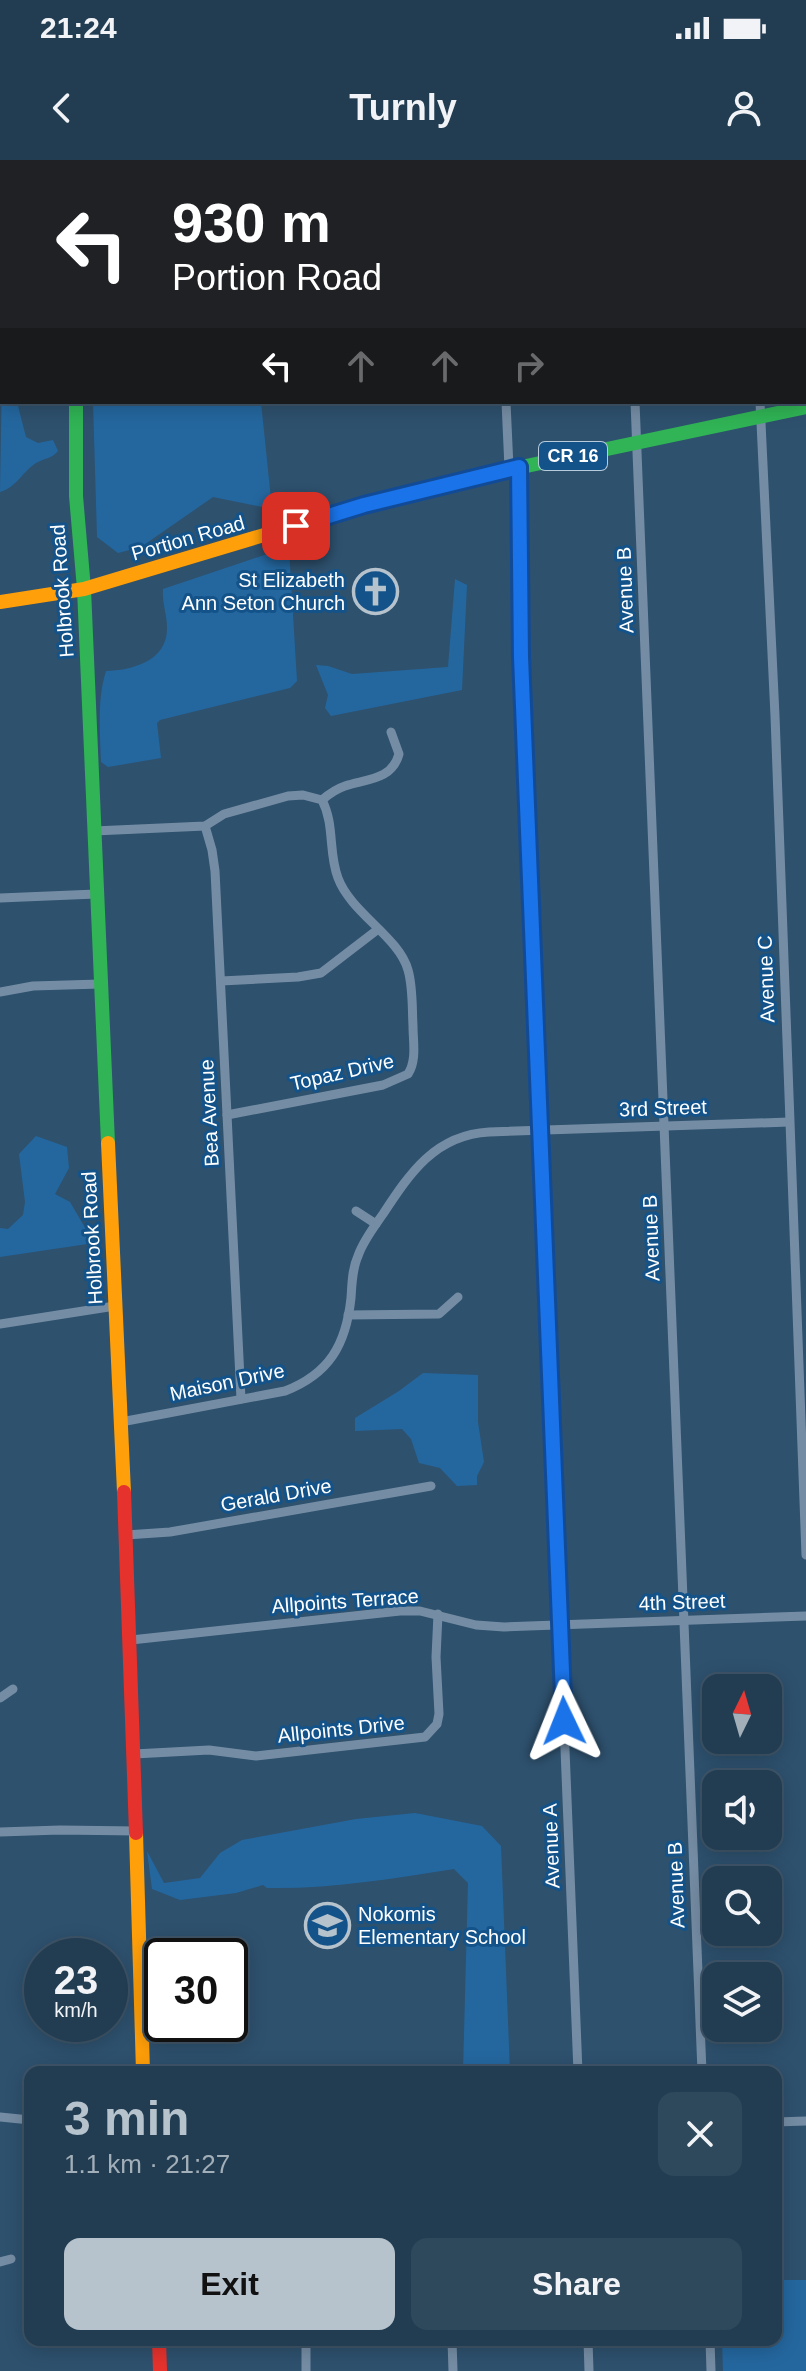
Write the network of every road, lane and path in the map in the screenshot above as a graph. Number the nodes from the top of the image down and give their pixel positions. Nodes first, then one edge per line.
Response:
1 (76, 404) edge
2 (506, 404) edge
3 (635, 404) edge
4 (806, 407) edge
5 (760, 409) edge
6 (637, 443) junction
7 (514, 468) junction
8 (84, 589) junction
9 (0, 602) edge
10 (391, 732) dead end
11 (322, 800) junction
12 (205, 826) junction
13 (94, 831) junction
14 (96, 894) junction
15 (0, 898) edge
16 (377, 930) junction
17 (221, 981) junction
18 (100, 984) junction
19 (0, 992) edge
20 (227, 1115) junction
21 (789, 1122) junction
22 (664, 1125) junction
23 (539, 1131) junction
24 (356, 1211) dead end
25 (376, 1224) junction
26 (458, 1297) dead end
27 (115, 1306) junction
28 (348, 1315) junction
29 (0, 1324) edge
30 (241, 1399) junction
31 (121, 1422) junction
32 (431, 1486) dead end
33 (126, 1535) junction
34 (806, 1555) edge
35 (438, 1614) junction
36 (806, 1616) edge
37 (684, 1620) junction
38 (560, 1625) junction
39 (131, 1640) junction
40 (13, 1689) dead end
41 (0, 1698) edge
42 (134, 1754) junction
43 (136, 1831) junction
44 (0, 1832) edge
45 (143, 2066) edge
46 (578, 2066) edge
47 (702, 2066) edge
48 (0, 2117) edge
49 (24, 2119) edge
50 (806, 2121) edge
51 (782, 2122) edge
52 (159, 2346) edge
53 (306, 2346) edge
54 (452, 2346) edge
55 (588, 2346) edge
56 (710, 2346) edge
57 (160, 2371) edge
58 (306, 2371) edge
59 (453, 2371) edge
60 (589, 2371) edge
61 (711, 2371) edge

1 - 8 street, Holbrook Road
2 - 7 street, Avenue A
3 - 6 street, Avenue B
4 - 5 street, Portion Road / CR 16
5 - 6 street, Portion Road / CR 16
5 - 21 street, Avenue C
6 - 7 street, Portion Road / CR 16
6 - 22 street, Avenue B
7 - 8 street, Portion Road / CR 16
7 - 23 street, Avenue A
8 - 9 street, Portion Road / CR 16
8 - 13 street, Holbrook Road
10 - 11 street
11 - 12 street
11 - 16 street, Topaz Drive
12 - 13 street
12 - 17 street, Bea Avenue
13 - 14 street, Holbrook Road
14 - 15 street
14 - 18 street, Holbrook Road
16 - 17 street
16 - 20 street, Topaz Drive
17 - 20 street, Bea Avenue
18 - 19 street
18 - 27 street, Holbrook Road
20 - 30 street, Bea Avenue
21 - 22 street, 3rd Street
21 - 34 street, Avenue C
22 - 23 street, 3rd Street
22 - 37 street, Avenue B
23 - 25 street, Maison Drive
23 - 38 street, Avenue A
24 - 25 street
25 - 28 street, Maison Drive
26 - 28 street
27 - 29 street
27 - 31 street, Holbrook Road
28 - 30 street, Maison Drive
30 - 31 street, Maison Drive
31 - 33 street, Holbrook Road
32 - 33 street, Gerald Drive
33 - 39 street, Holbrook Road
35 - 38 street, Allpoints Terrace
35 - 39 street, Allpoints Terrace
35 - 42 street, Allpoints Drive
36 - 37 street, 4th Street
37 - 38 street, 4th Street
37 - 47 street, Avenue B
38 - 46 street, Avenue A
39 - 42 street, Holbrook Road
40 - 41 street
42 - 43 street, Holbrook Road
43 - 44 street
43 - 45 street, Holbrook Road
48 - 49 street
50 - 51 street
52 - 57 street
53 - 58 street
54 - 59 street
55 - 60 street
56 - 61 street

